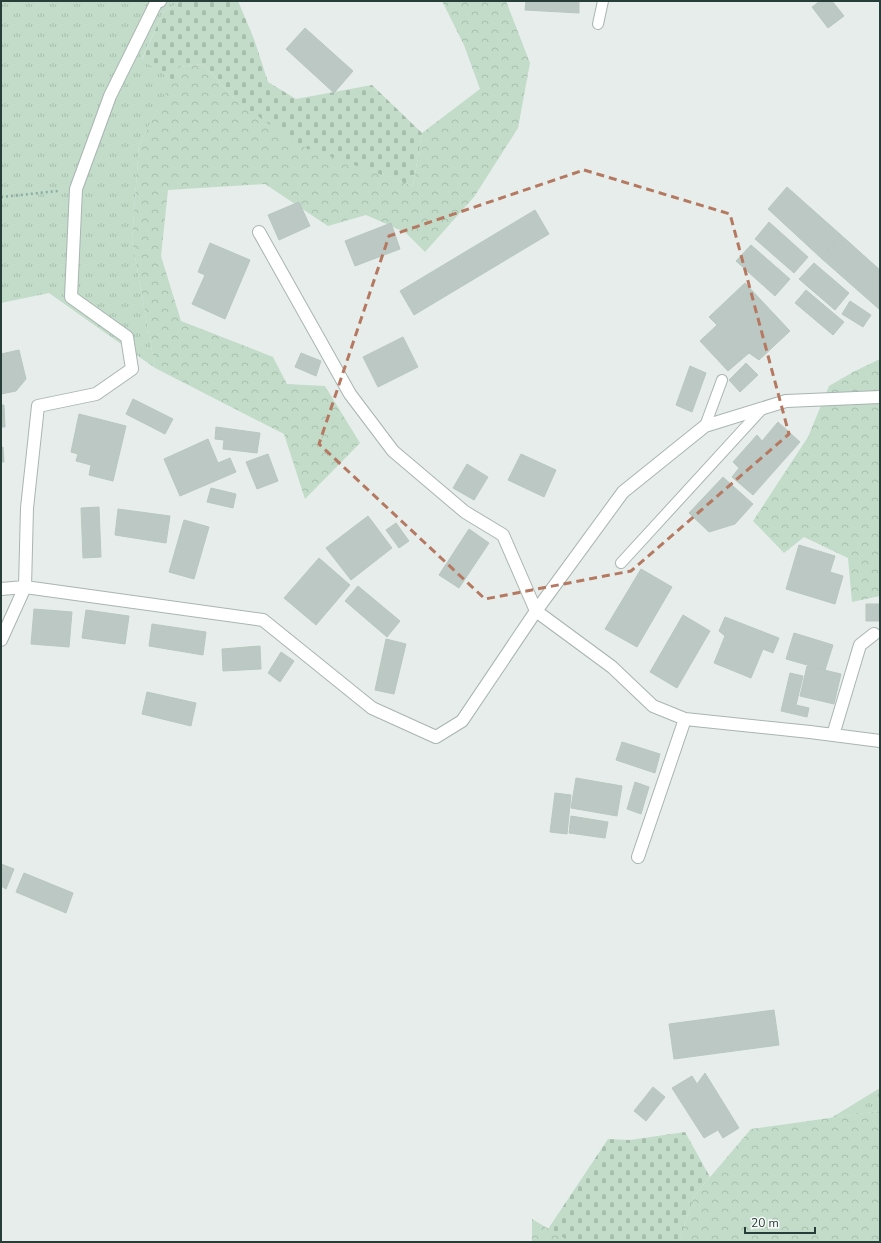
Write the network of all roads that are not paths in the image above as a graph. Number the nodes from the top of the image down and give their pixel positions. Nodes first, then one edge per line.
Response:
1 (160, 1) edge
2 (602, 1) edge
3 (598, 24) dead end
4 (259, 232) dead end
5 (722, 380) dead end
6 (880, 397) edge
7 (763, 408) junction
8 (705, 426) junction
9 (621, 563) dead end
10 (25, 587) junction
11 (1, 589) edge
12 (536, 611) junction
13 (874, 634) dead end
14 (1, 640) edge
15 (685, 719) junction
16 (833, 735) junction
17 (880, 742) edge
18 (638, 857) dead end

1 - 10 street
2 - 3 lane
4 - 12 street
5 - 8 lane
6 - 7 street
7 - 8 street
7 - 9 lane
8 - 12 street
10 - 11 street
10 - 12 street
10 - 14 street
12 - 15 street
13 - 16 street
15 - 16 street
15 - 18 street
16 - 17 street

